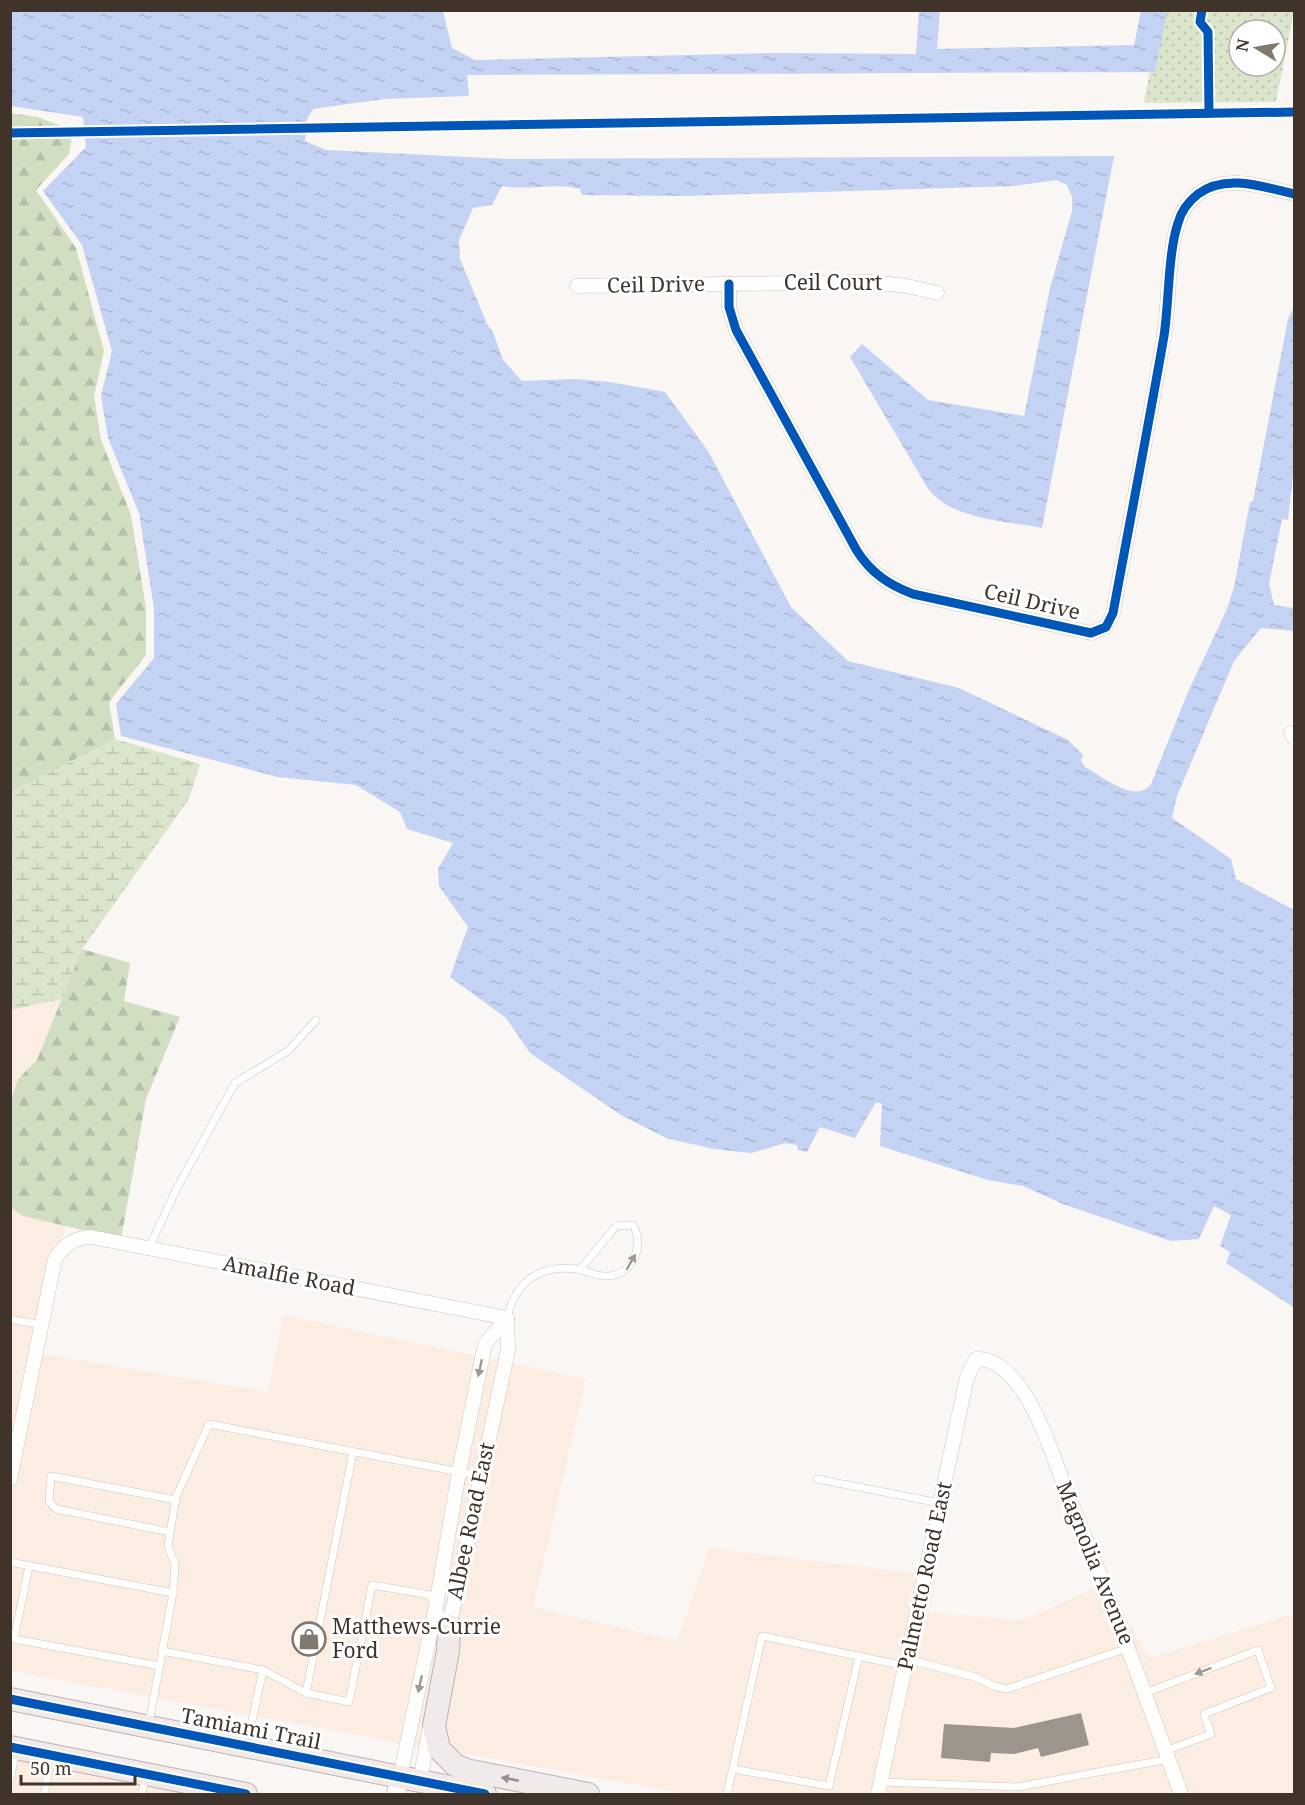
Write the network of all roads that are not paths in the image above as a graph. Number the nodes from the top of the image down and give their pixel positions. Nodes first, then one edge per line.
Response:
1 (1202, 10) edge
2 (1200, 22) dead end
3 (1294, 194) edge
4 (729, 284) junction
5 (577, 286) dead end
6 (937, 294) dead end
7 (316, 1020) dead end
8 (149, 1248) junction
9 (580, 1270) junction
10 (507, 1318) junction
11 (10, 1319) edge
12 (42, 1325) junction
13 (976, 1359) joint
14 (353, 1452) junction
15 (459, 1472) junction
16 (481, 1476) junction
17 (10, 1479) edge
18 (817, 1479) dead end
19 (176, 1500) junction
20 (940, 1503) junction
21 (170, 1532) junction
22 (10, 1562) edge
23 (29, 1566) junction
24 (173, 1593) junction
25 (436, 1606) junction
26 (449, 1626) junction
27 (1128, 1648) junction
28 (162, 1651) junction
29 (860, 1656) junction
30 (906, 1663) junction
31 (160, 1666) junction
32 (263, 1670) junction
33 (306, 1693) junction
34 (1144, 1693) junction
35 (10, 1699) edge
36 (148, 1727) junction
37 (247, 1746) junction
38 (14, 1747) edge
39 (52, 1755) junction
40 (1167, 1755) junction
41 (733, 1769) junction
42 (10, 1780) edge
43 (144, 1784) edge
44 (408, 1787) edge
45 (879, 1788) edge
46 (218, 1792) edge
47 (44, 1794) edge
48 (246, 1794) edge
49 (485, 1794) edge
50 (588, 1794) edge
51 (727, 1794) edge
52 (1181, 1794) edge

1 - 2 lane
3 - 4 street, Ceil Drive
4 - 5 street, Ceil Drive
4 - 6 street, Ceil Court
7 - 8 lane
8 - 10 street, Amalfie Road
8 - 12 street, Amalfie Road
9 -> 9 lane, Albee Road East
9 - 10 lane, Albee Road East
10 -> 15 street, Albee Road East
10 - 16 street, Albee Road East
11 - 12 lane
12 - 17 street
13 - 20 street, Palmetto Road East
13 - 27 street, Magnolia Avenue
14 - 15 lane
14 - 19 lane
14 - 33 lane
15 - 16 lane
15 - 25 street, Albee Road East
16 - 26 street, Albee Road East
18 - 20 lane
19 - 21 lane
19 - 21 lane
20 - 30 street, Palmetto Road East
21 - 24 lane
22 - 23 lane
23 - 24 lane
23 - 31 lane
24 - 28 lane
25 - 26 lane
25 - 33 lane
25 -> 44 street, Albee Road East
26 - 44 street, Albee Road East
50 -> 26 main road
27 - 30 lane
27 - 34 street, Magnolia Avenue
28 - 31 lane
28 - 32 lane
29 - 30 lane
29 - 41 lane
29 - 41 lane
30 - 45 street, Palmetto Road East
31 - 36 lane
32 - 33 lane
32 - 37 lane
34 - 40 street, Magnolia Avenue
40 -> 34 lane
35 - 36 main road, Tamiami Trail
36 - 37 main road, Tamiami Trail
37 - 44 main road, Tamiami Trail
38 - 39 main road
38 - 42 lane
39 - 43 main road
39 - 47 lane
40 - 45 lane
40 - 52 street, Magnolia Avenue
41 - 51 lane
43 - 46 main road
44 - 49 main road, Tamiami Trail
46 - 48 main road

